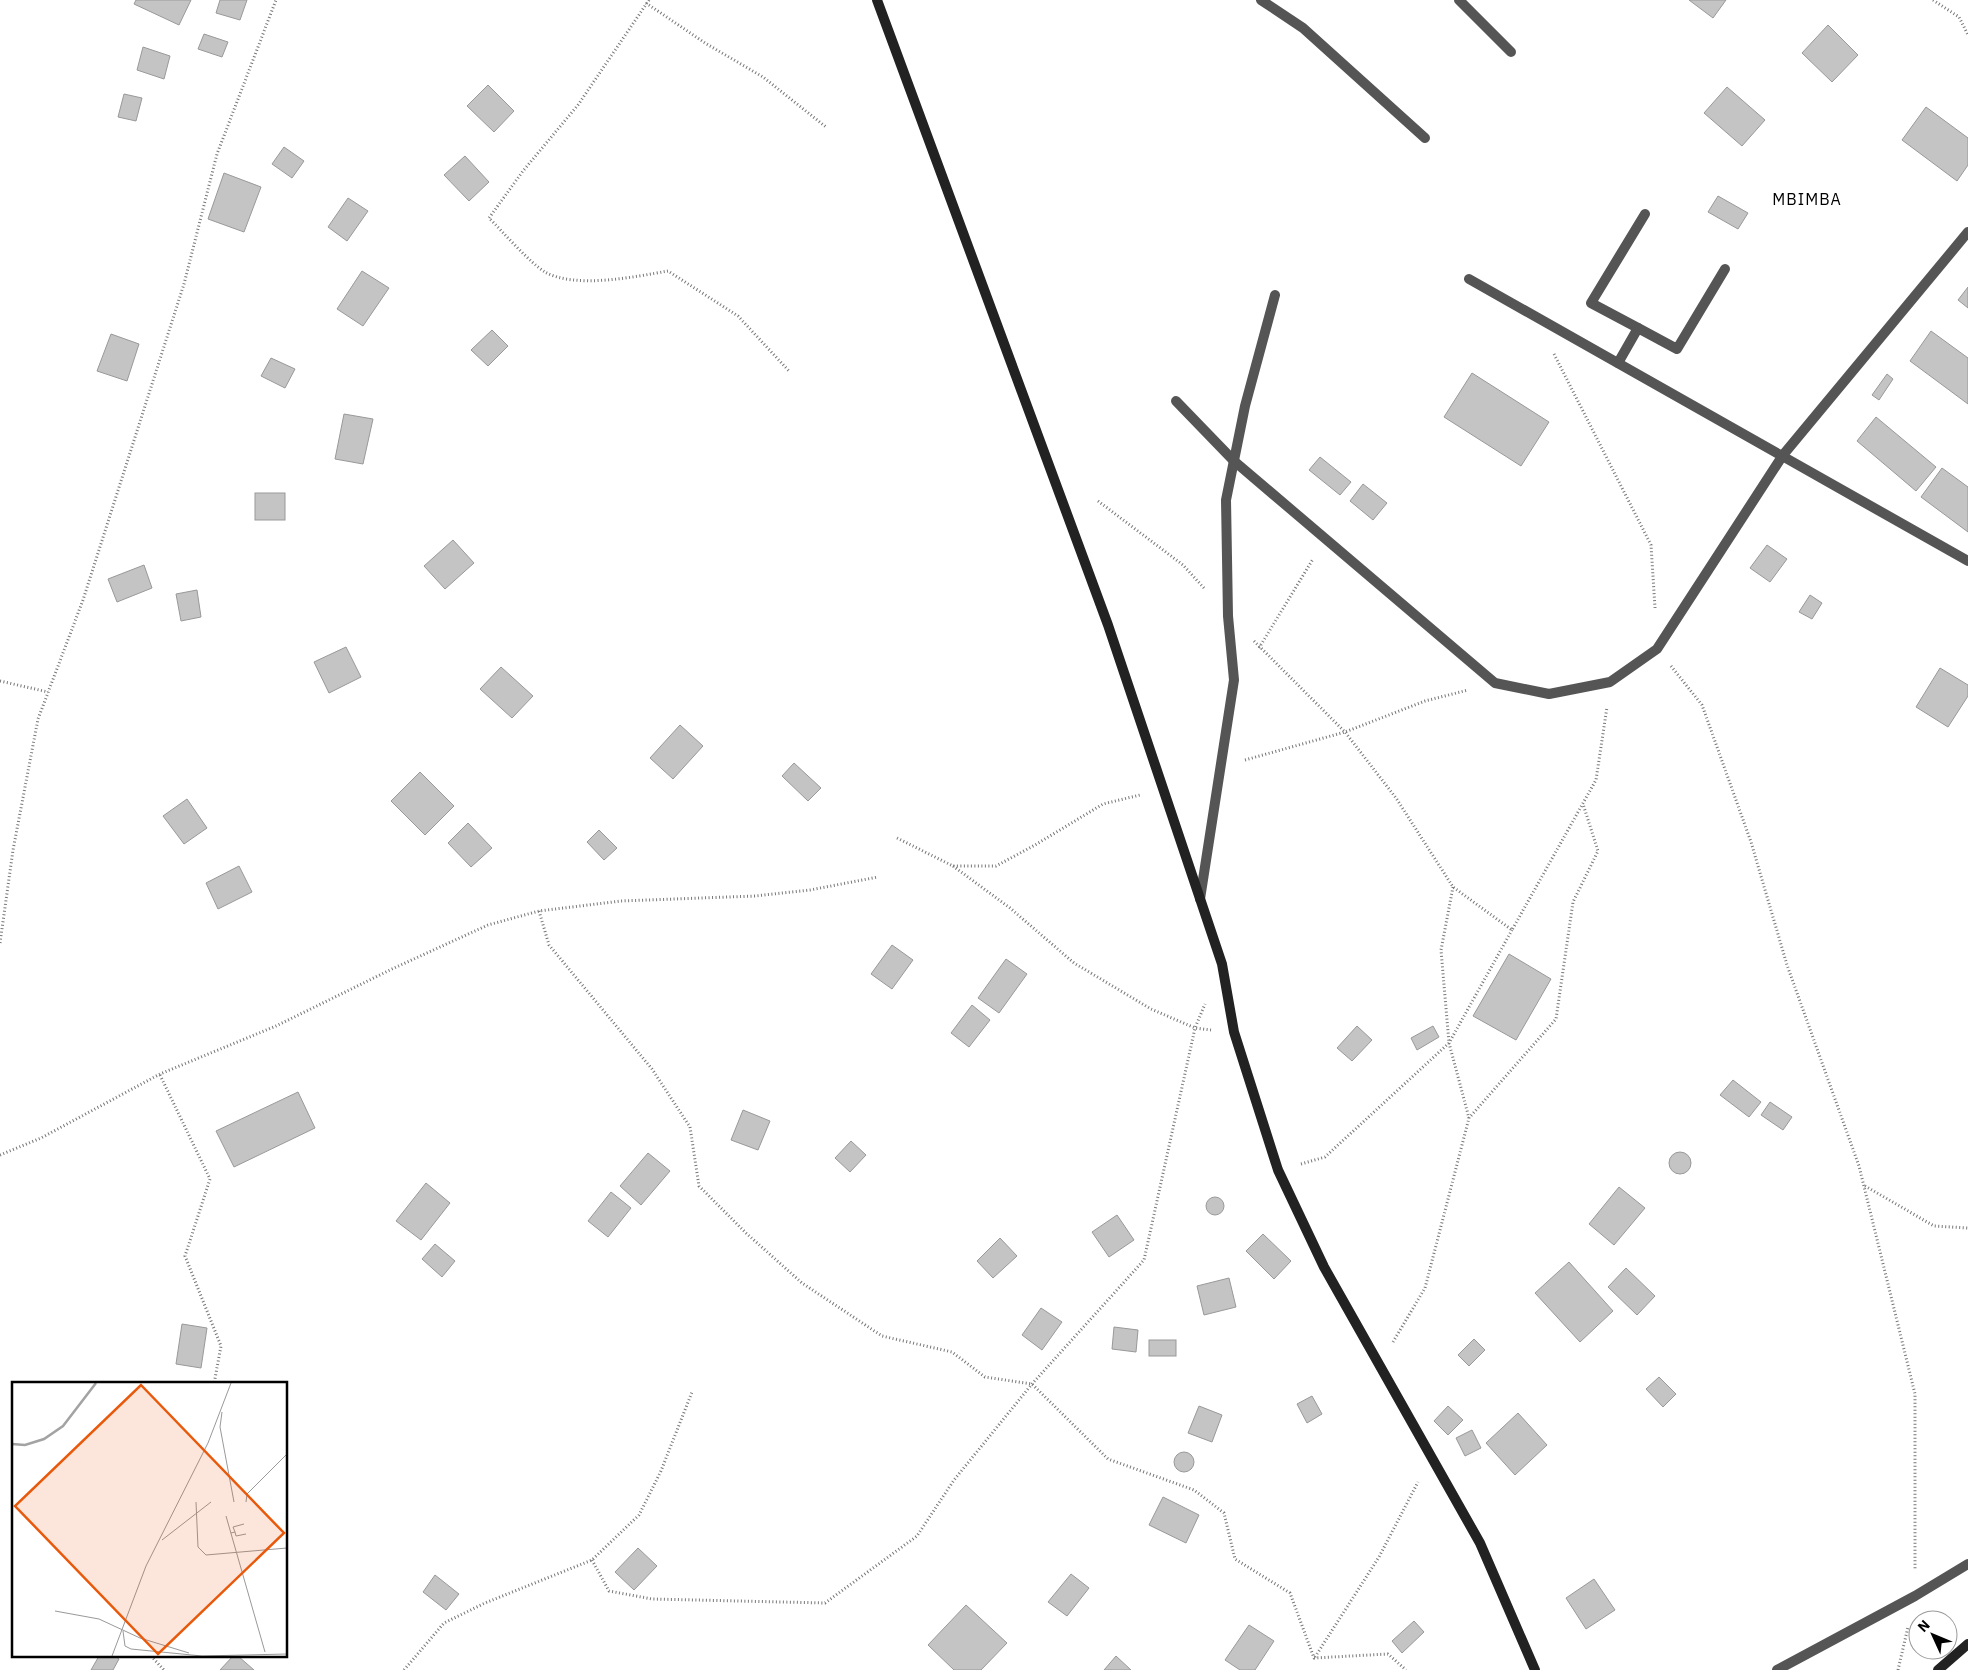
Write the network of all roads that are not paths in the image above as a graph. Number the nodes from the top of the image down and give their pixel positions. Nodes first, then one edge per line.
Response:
1 (877, 0) edge
2 (1261, 0) edge
3 (1459, 0) edge
4 (1511, 52) dead end
5 (1425, 138) dead end
6 (1645, 214) dead end
7 (1968, 232) edge
8 (1726, 268) dead end
9 (1469, 279) dead end
10 (1275, 295) dead end
11 (1638, 328) junction
12 (1618, 363) junction
13 (1176, 401) dead end
14 (1783, 455) junction
15 (1234, 461) junction
16 (1968, 561) edge
17 (1200, 899) junction
18 (1968, 1564) edge
19 (1968, 1644) edge
20 (1534, 1670) edge
21 (1777, 1670) edge
22 (1938, 1670) edge

1 - 17 street
2 - 5 street
3 - 4 street
6 - 11 street
7 - 14 street
8 - 11 street
9 - 12 street
10 - 15 street
11 - 12 street
12 - 14 street
13 - 15 street
14 - 15 street
14 - 16 street
15 - 17 street
17 - 20 street
18 - 21 street
19 - 22 street

